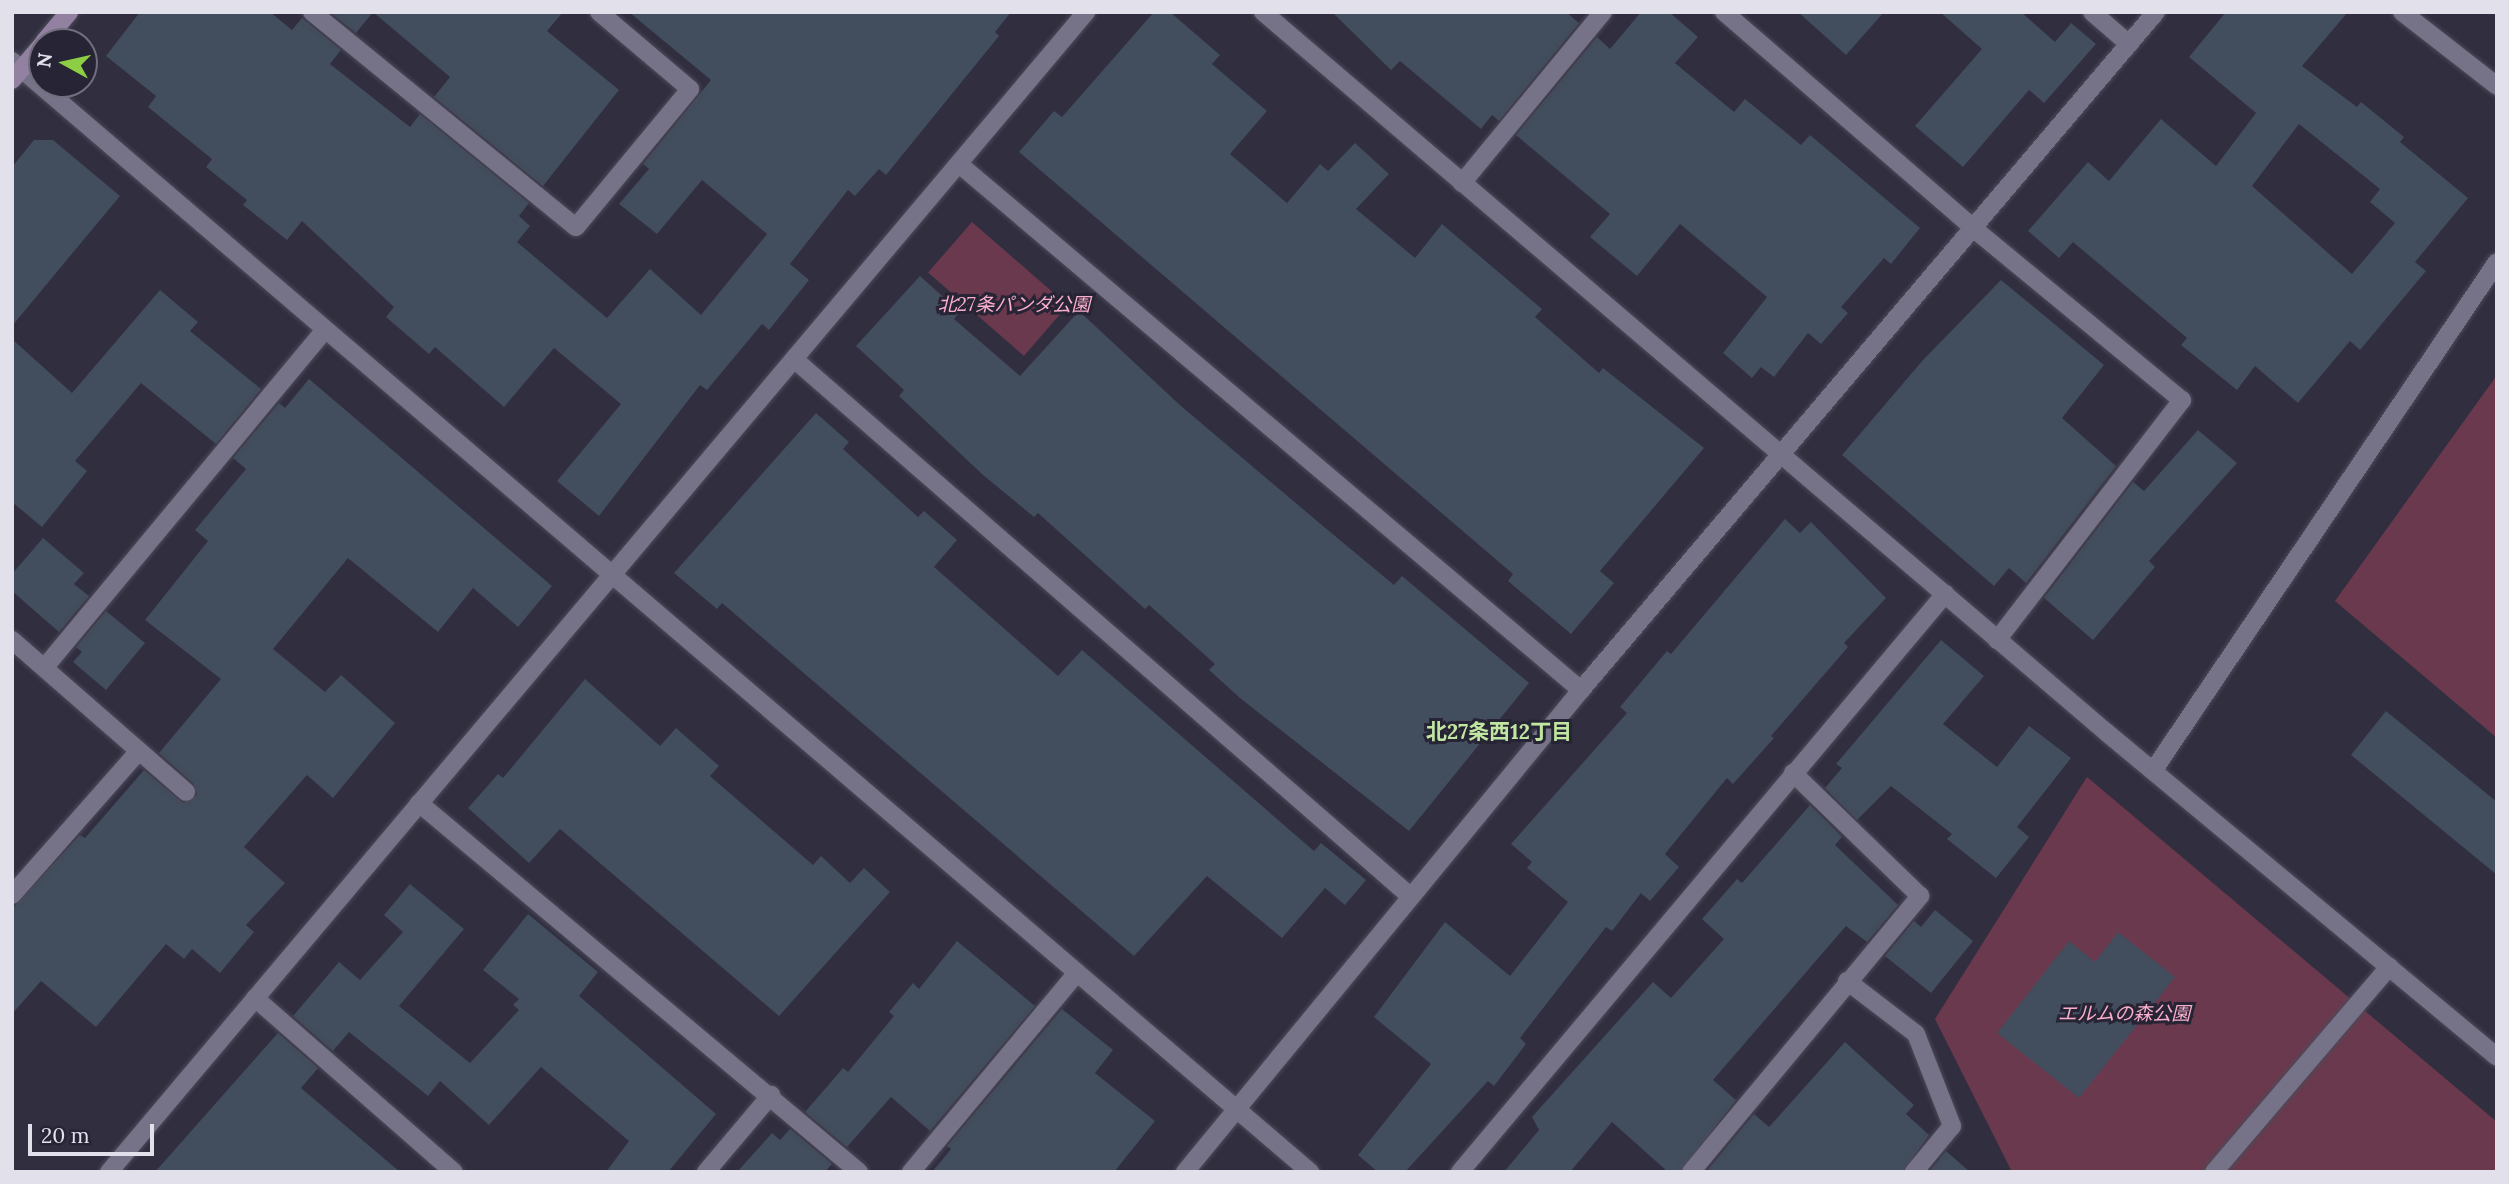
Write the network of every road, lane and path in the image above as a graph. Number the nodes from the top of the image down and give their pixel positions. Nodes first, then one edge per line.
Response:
1 (69, 12) edge
2 (312, 12) edge
3 (599, 12) edge
4 (1086, 12) edge
5 (1262, 12) edge
6 (1603, 12) edge
7 (1724, 12) edge
8 (2092, 12) edge
9 (2156, 12) edge
10 (2402, 12) edge
11 (56, 28) edge
12 (2129, 44) junction
13 (28, 57) edge
14 (15, 70) edge
15 (2497, 86) edge
16 (959, 164) junction
17 (1462, 183) junction
18 (1973, 228) junction
19 (2497, 262) edge
20 (325, 330) junction
21 (794, 359) junction
22 (1783, 456) junction
23 (612, 576) junction
24 (1945, 594) junction
25 (12, 640) edge
26 (1997, 640) junction
27 (45, 667) junction
28 (1581, 690) junction
29 (139, 751) junction
30 (2152, 771) junction
31 (1793, 773) junction
32 (186, 792) dead end
33 (419, 803) junction
34 (12, 895) edge
35 (1410, 896) junction
36 (2389, 967) junction
37 (1077, 973) junction
38 (1847, 981) junction
39 (255, 998) junction
40 (2497, 1057) edge
41 (771, 1095) junction
42 (1238, 1110) junction
43 (109, 1172) edge
44 (454, 1172) edge
45 (706, 1172) edge
46 (859, 1172) edge
47 (911, 1172) edge
48 (1185, 1172) edge
49 (1310, 1172) edge
50 (1460, 1172) edge
51 (1691, 1172) edge
52 (1914, 1172) edge
53 (2214, 1172) edge

1 - 11 street
2 - 3 street
4 - 16 street
5 - 17 street
6 - 17 street
7 - 18 street
8 - 12 street
9 - 12 street
10 - 15 street
12 - 18 street
13 - 14 street
14 - 20 street
16 - 21 street
16 - 28 street
17 - 22 street
18 - 22 street
18 - 26 street
19 - 30 street
20 - 23 street
20 - 27 street
21 - 23 street
21 - 35 street
22 - 24 street
22 - 28 street
23 - 33 street
23 - 37 street
24 - 26 street
24 - 31 street
25 - 27 street
26 - 30 street
27 - 29 street
28 - 35 street
29 - 32 street
29 - 34 street
30 - 36 street
31 - 38 street
31 - 50 street
33 - 39 street
33 - 41 street
35 - 42 street
36 - 40 street
36 - 53 street
37 - 42 street
37 - 47 street
38 - 51 street
38 - 52 street
39 - 43 street
39 - 44 street
41 - 45 street
41 - 46 street
42 - 48 street
42 - 49 street

